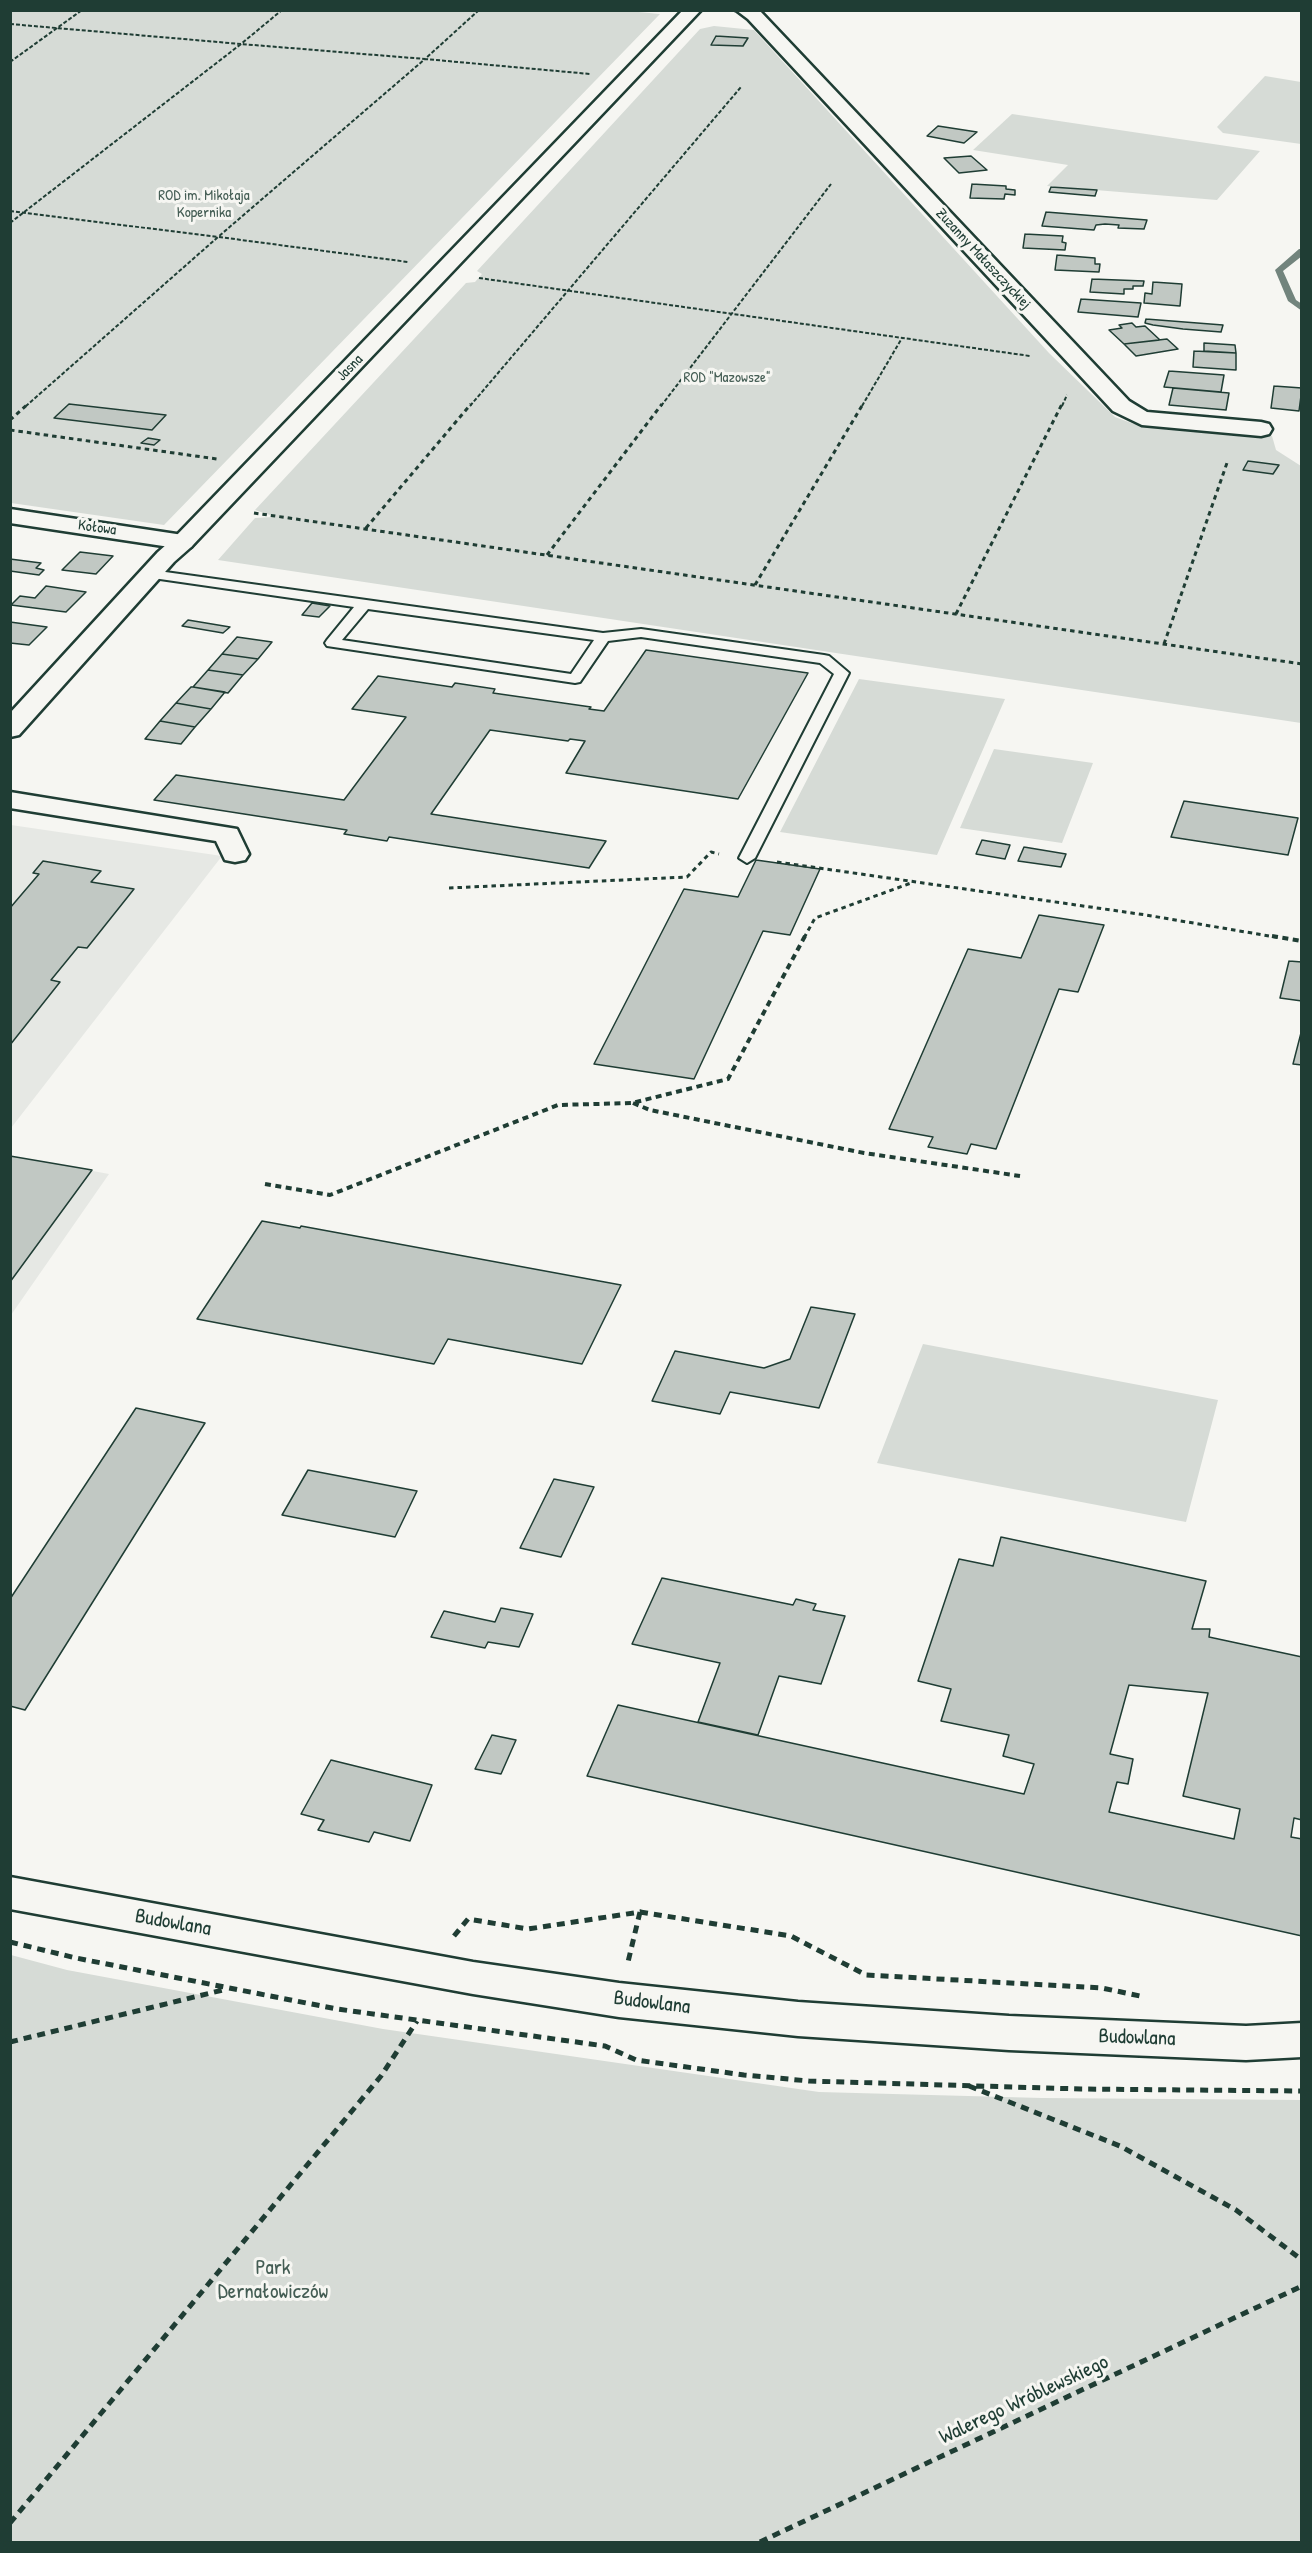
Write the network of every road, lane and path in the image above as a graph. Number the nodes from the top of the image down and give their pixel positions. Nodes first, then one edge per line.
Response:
1 (82, 10) edge
2 (282, 10) edge
3 (479, 10) edge
4 (693, 10) edge
5 (744, 10) edge
6 (10, 24) edge
7 (59, 28) junction
8 (241, 44) junction
9 (425, 59) junction
10 (10, 62) edge
11 (589, 74) dead end
12 (741, 87) dead end
13 (831, 184) dead end
14 (10, 211) edge
15 (24, 212) junction
16 (10, 222) edge
17 (218, 237) junction
18 (418, 263) dead end
19 (478, 278) dead end
20 (567, 290) junction
21 (731, 313) junction
22 (902, 338) junction
23 (1031, 356) dead end
24 (1068, 393) dead end
25 (10, 420) edge
26 (1261, 429) dead end
27 (10, 430) edge
28 (227, 460) dead end
29 (1228, 460) dead end
30 (10, 516) edge
31 (273, 516) dead end
32 (365, 528) junction
33 (183, 542) junction
34 (547, 555) junction
35 (151, 574) junction
36 (755, 585) junction
37 (364, 604) junction
38 (956, 614) junction
39 (603, 637) junction
40 (1164, 644) junction
41 (1302, 664) edge
42 (16, 716) edge
43 (10, 800) edge
44 (236, 854) dead end
45 (747, 858) junction
46 (912, 882) junction
47 (449, 888) dead end
48 (1302, 941) edge
49 (633, 1103) junction
50 (1020, 1176) dead end
51 (266, 1184) dead end
52 (10, 1893) edge
53 (640, 1912) dead end
54 (10, 1942) edge
55 (231, 1989) junction
56 (1153, 1999) dead end
57 (417, 2021) junction
58 (1302, 2040) edge
59 (10, 2042) edge
60 (967, 2085) junction
61 (1302, 2091) edge
62 (1302, 2260) edge
63 (1302, 2286) edge
64 (10, 2523) edge
65 (760, 2542) edge

1 - 7 path
2 - 8 path
3 - 9 path
4 - 33 street, Jasna
5 - 26 street, Zuzanny Małaszczyckiej
6 - 7 path
7 - 8 path
7 - 10 path
8 - 9 path
8 - 15 path
9 - 11 path
9 - 17 path
12 - 20 path
13 - 21 path
14 - 15 path
15 - 16 path
15 - 17 path
17 - 18 path
17 - 25 path
19 - 20 path
20 - 21 path
20 - 32 path
21 - 22 path
21 - 34 path
22 - 23 path
22 - 36 path
24 - 38 path
27 - 28 path
29 - 40 path
30 - 33 street, Kołowa
31 - 32 path
32 - 34 path
33 - 35 street, Jasna
34 - 36 path
35 - 37 lane
35 - 42 street, Jasna
36 - 38 path
37 - 39 lane
37 - 39 lane
38 - 40 path
39 - 45 lane
40 - 41 path
43 - 44 street
45 - 46 path
45 - 47 path
46 - 48 path
46 - 49 path
49 - 50 path
49 - 51 path
52 - 58 street, Budowlana
53 - 56 path
54 - 55 path
55 - 57 path
55 - 59 path
57 - 60 path
57 - 64 path
60 - 61 path
60 - 62 path
63 - 65 path, Walerego Wróblewskiego

